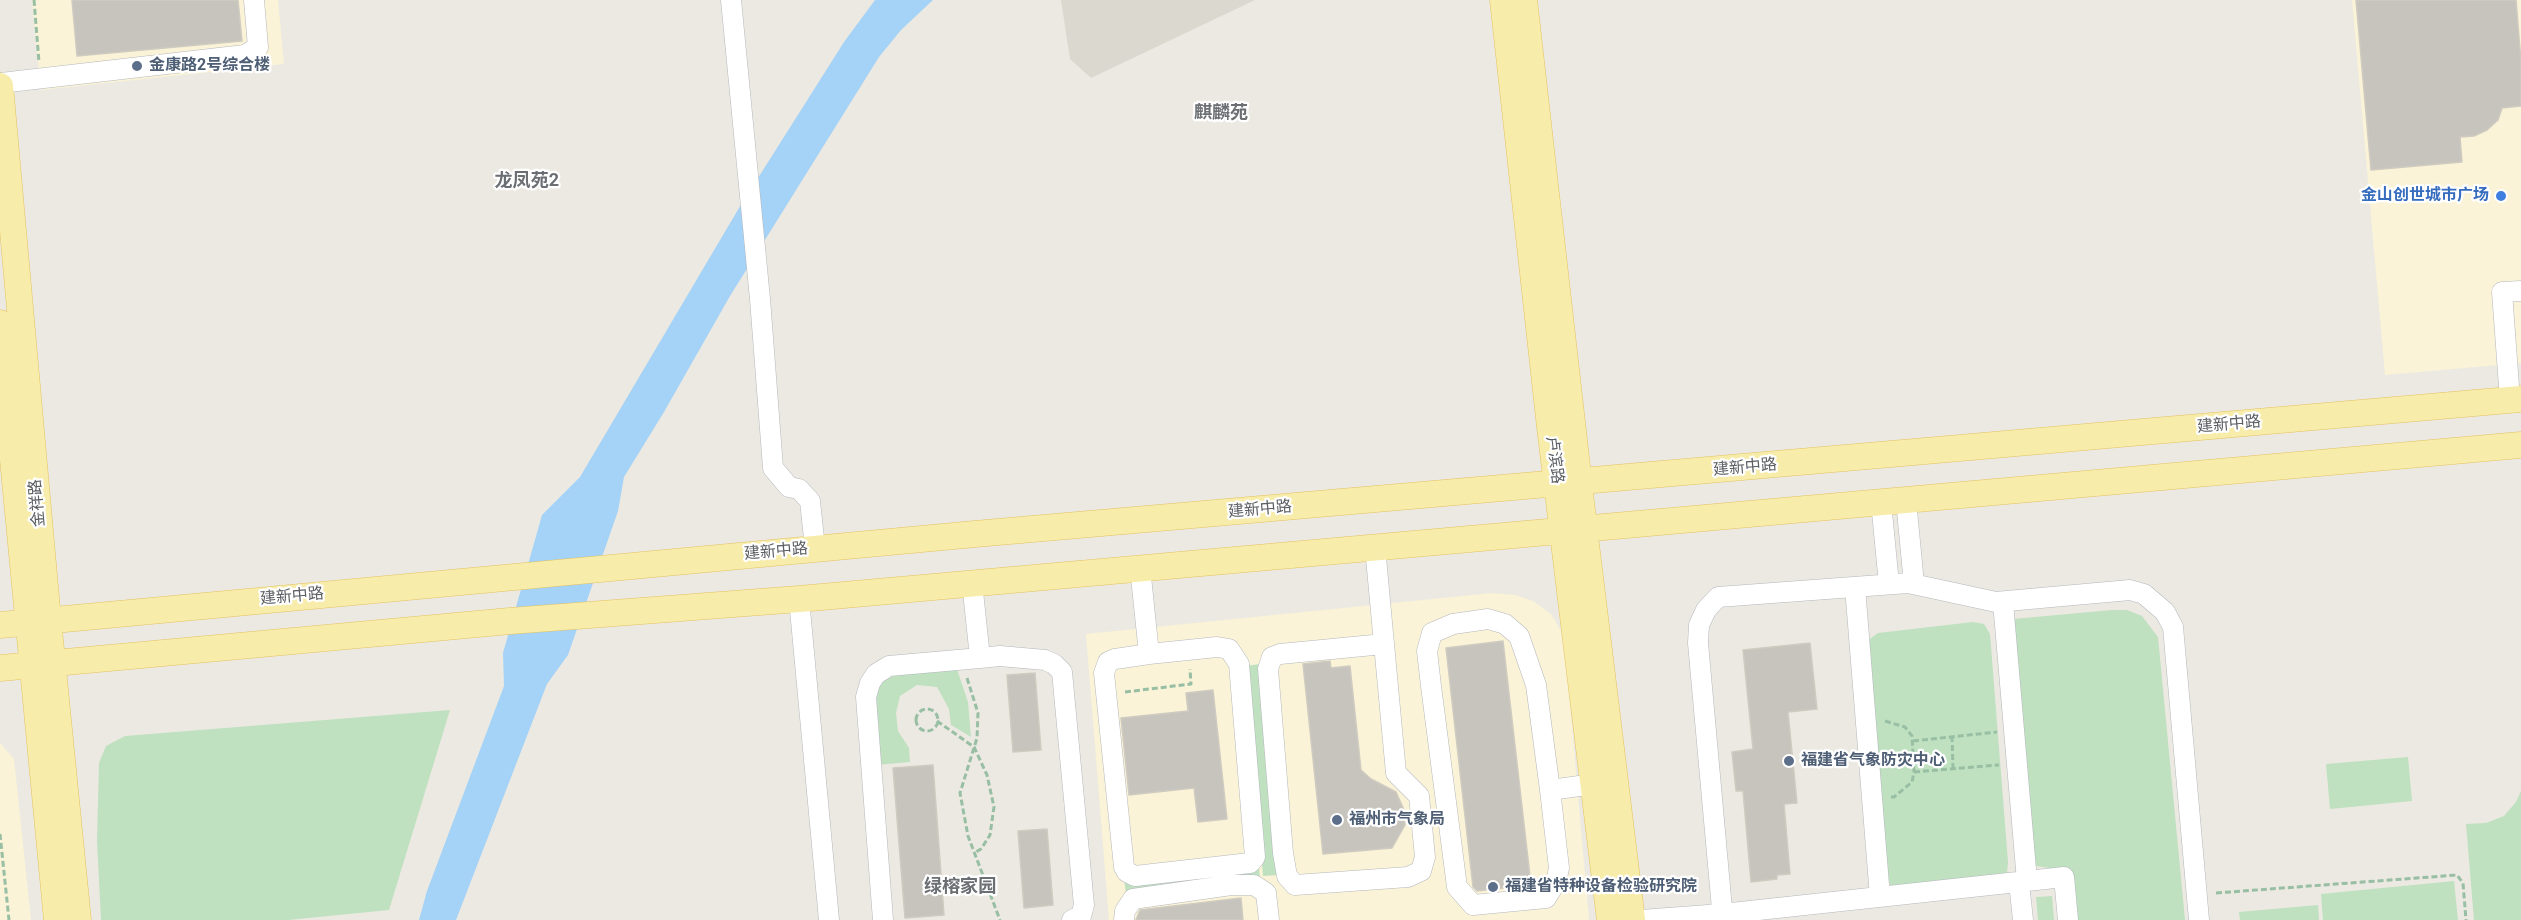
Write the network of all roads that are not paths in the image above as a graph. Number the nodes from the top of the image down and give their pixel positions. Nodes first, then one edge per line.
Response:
1 (254, 0) edge
2 (731, 0) edge
3 (1503, 0) edge
4 (1524, 0) edge
5 (0, 84) edge
6 (2521, 291) edge
7 (0, 323) edge
8 (2515, 399) edge
9 (2521, 446) edge
10 (1568, 484) junction
11 (1906, 500) junction
12 (1881, 502) junction
13 (1573, 529) junction
14 (1376, 547) junction
15 (815, 548) junction
16 (1140, 567) junction
17 (972, 582) junction
18 (1889, 584) junction
19 (1914, 584) junction
20 (1855, 587) junction
21 (799, 599) junction
22 (2003, 602) junction
23 (38, 621) junction
24 (0, 625) edge
25 (1384, 644) junction
26 (1149, 654) junction
27 (970, 658) junction
28 (42, 664) junction
29 (0, 668) edge
30 (1594, 784) junction
31 (1550, 790) junction
32 (2023, 881) junction
33 (1880, 897) junction
34 (1722, 917) edge
35 (57, 920) edge
36 (78, 920) edge
37 (829, 920) edge
38 (883, 920) edge
39 (1072, 920) edge
40 (1124, 920) edge
41 (1269, 920) edge
42 (1610, 920) edge
43 (1632, 920) edge
44 (1641, 920) edge
45 (2023, 920) edge
46 (2068, 920) edge
47 (2199, 920) edge

1 - 5 street
2 - 15 street
3 - 10 main road, 卢滨路
4 - 10 main road
5 - 23 main road, 金祥路
6 - 8 street
7 - 23 main road, 金祥路
8 - 10 main road, 建新中路
9 - 11 main road
10 - 13 main road, 卢滨路
10 - 15 main road, 建新中路
11 - 12 main road
11 - 19 street
12 - 13 main road
12 - 18 street
13 - 14 main road
13 - 30 main road, 卢滨路
13 - 43 main road
14 - 16 main road
14 - 25 street
15 - 23 main road, 建新中路
16 - 17 main road
16 - 26 street
17 - 21 main road
17 - 27 street
18 - 19 street
18 - 20 street
19 - 22 street
20 - 33 street
20 - 34 street
21 - 28 main road
21 - 37 street
22 - 32 street
22 - 47 street
23 - 24 main road, 建新中路
23 - 28 main road, 金祥路
25 - 25 street
26 - 26 street
27 - 38 street
27 - 39 street
28 - 29 main road
28 - 35 main road, 金祥路
28 - 36 main road, 金祥路
30 - 31 street
30 - 42 main road, 卢滨路
31 - 31 street
32 - 33 street
32 - 45 street
32 - 46 street
33 - 34 street
34 - 44 street
40 - 41 street

